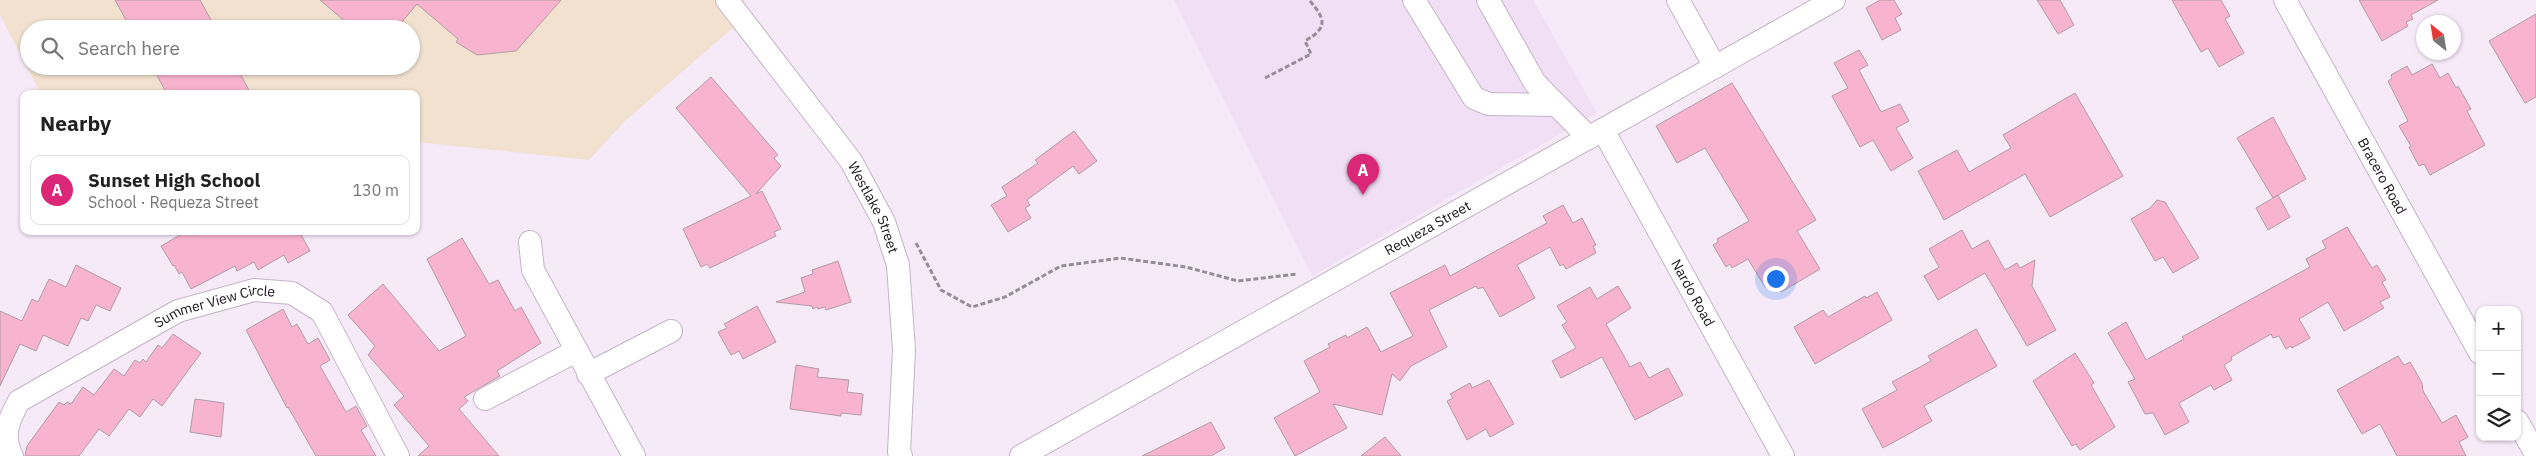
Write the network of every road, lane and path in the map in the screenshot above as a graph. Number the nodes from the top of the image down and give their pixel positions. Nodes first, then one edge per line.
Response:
1 (727, 0) edge
2 (1309, 0) edge
3 (1414, 0) edge
4 (1488, 0) edge
5 (1678, 0) edge
6 (1834, 0) edge
7 (2288, 1) edge
8 (1715, 67) junction
9 (1265, 78) dead end
10 (1556, 105) junction
11 (1596, 134) junction
12 (914, 240) dead end
13 (530, 242) dead end
14 (1303, 272) dead end
15 (671, 331) dead end
16 (576, 351) junction
17 (2479, 351) edge
18 (588, 374) junction
19 (485, 399) dead end
20 (2521, 427) edge
21 (2534, 445) edge
22 (12, 456) edge
23 (398, 456) edge
24 (634, 456) edge
25 (901, 456) edge
26 (1021, 456) edge
27 (1783, 456) edge

1 - 25 street, Westlake Street
2 - 9 path
3 - 10 street
4 - 10 street, Nardo Road
5 - 8 street
6 - 8 street, Requeza Street
7 - 17 street, Bracero Road
8 - 11 street, Requeza Street
10 - 11 street, Nardo Road
11 - 26 street, Requeza Street
11 - 27 street, Nardo Road
12 - 14 path
13 - 16 street
15 - 18 street
16 - 18 street
16 - 19 street
18 - 24 street
20 - 21 street
22 - 23 street, Summer View Circle

